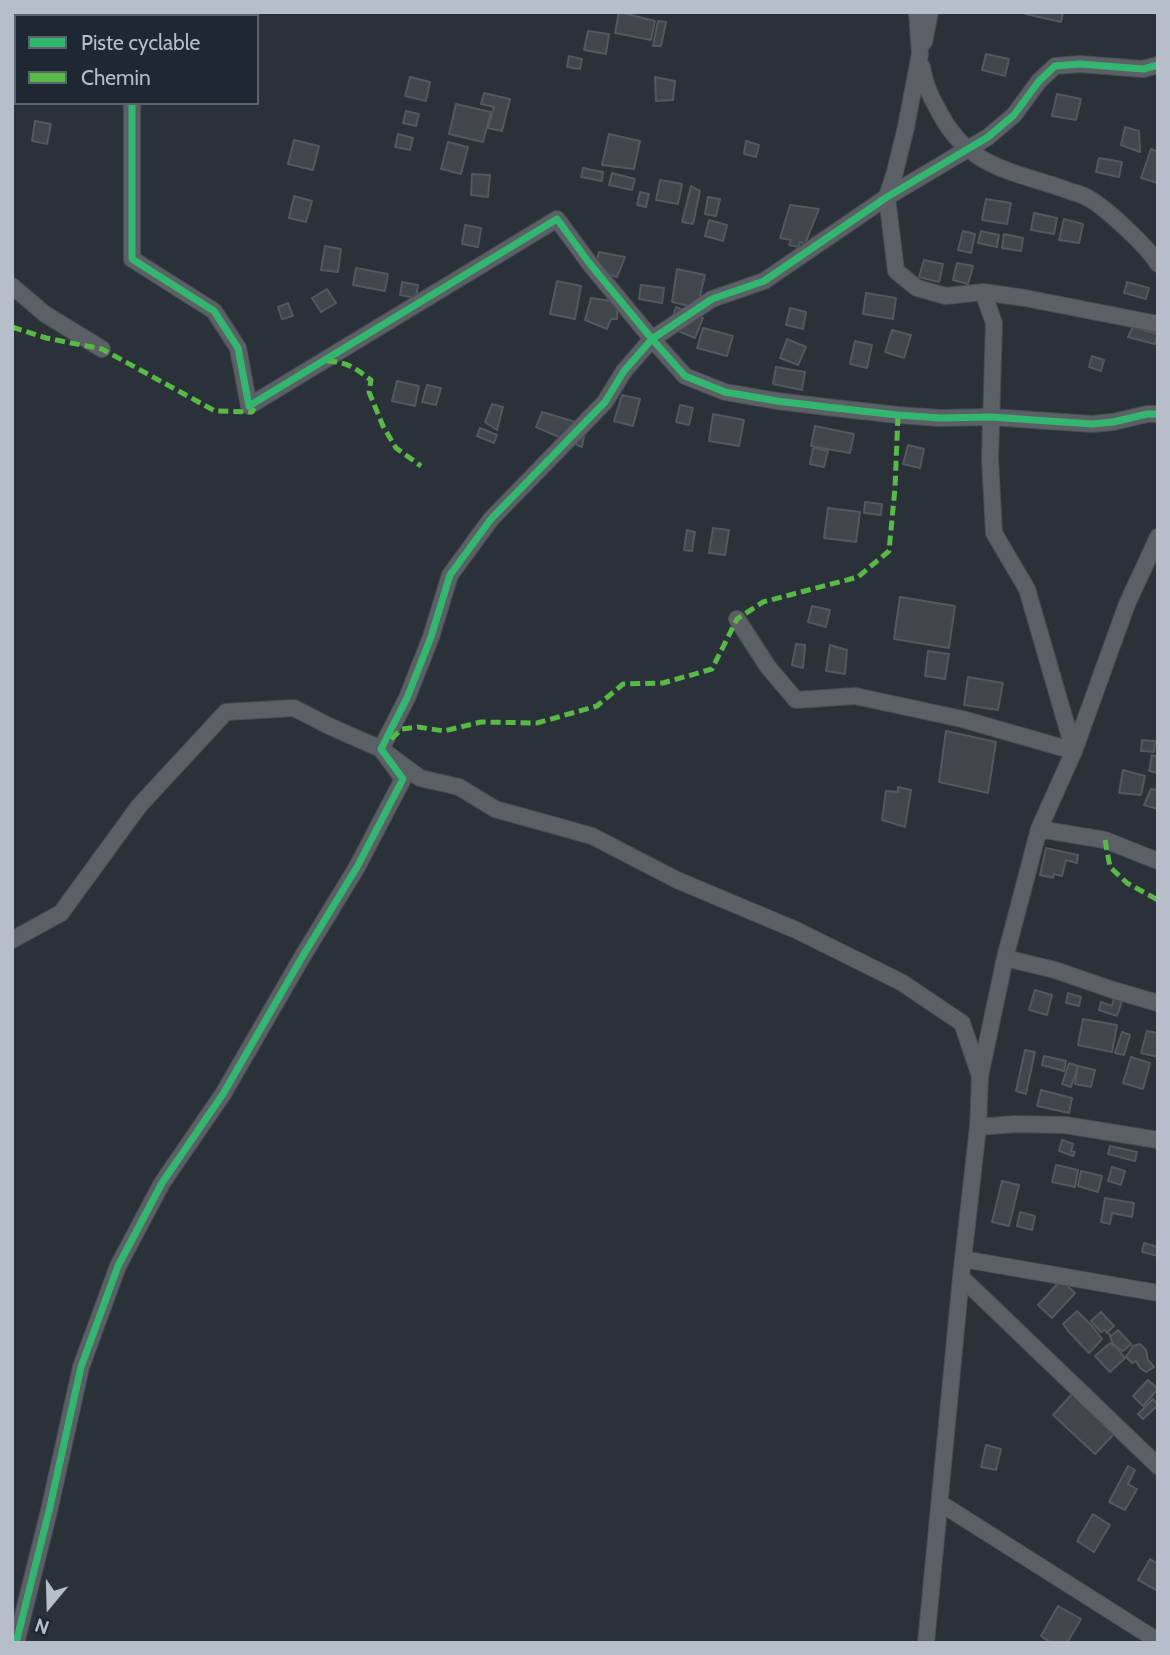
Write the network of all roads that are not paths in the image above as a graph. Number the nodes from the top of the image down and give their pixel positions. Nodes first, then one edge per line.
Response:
1 (917, 12) edge
2 (930, 12) edge
3 (920, 54) junction
4 (1158, 65) edge
5 (132, 105) edge
6 (967, 149) junction
7 (887, 197) junction
8 (1158, 264) edge
9 (12, 286) edge
10 (984, 292) junction
11 (1158, 324) edge
12 (652, 339) junction
13 (102, 349) dead end
14 (1158, 414) edge
15 (991, 417) junction
16 (1158, 537) edge
17 (737, 619) dead end
18 (382, 749) junction
19 (1074, 751) junction
20 (1039, 829) junction
21 (1158, 861) edge
22 (12, 940) edge
23 (1005, 958) junction
24 (1158, 1003) edge
25 (980, 1076) junction
26 (978, 1127) junction
27 (1158, 1140) edge
28 (963, 1259) junction
29 (961, 1277) junction
30 (1158, 1293) edge
31 (1158, 1466) edge
32 (940, 1503) junction
33 (1158, 1642) edge
34 (16, 1643) edge
35 (926, 1643) edge

1 - 3 street
2 - 3 street
3 - 6 street
3 - 7 street
4 - 6 street
5 - 12 street
6 - 7 street
6 - 8 street
7 - 10 street
7 - 12 street
9 - 13 street
10 - 11 street
10 - 15 street
12 - 15 street
12 - 18 street
14 - 15 street
15 - 19 street
16 - 19 street
17 - 19 street
18 - 22 street
18 - 25 street
18 - 34 street
19 - 20 street
20 - 21 street
20 - 23 street
23 - 24 street
23 - 25 street
25 - 26 street
26 - 27 street
26 - 28 street
28 - 29 street
28 - 30 street
29 - 31 street
29 - 32 street
32 - 33 street
32 - 35 street

